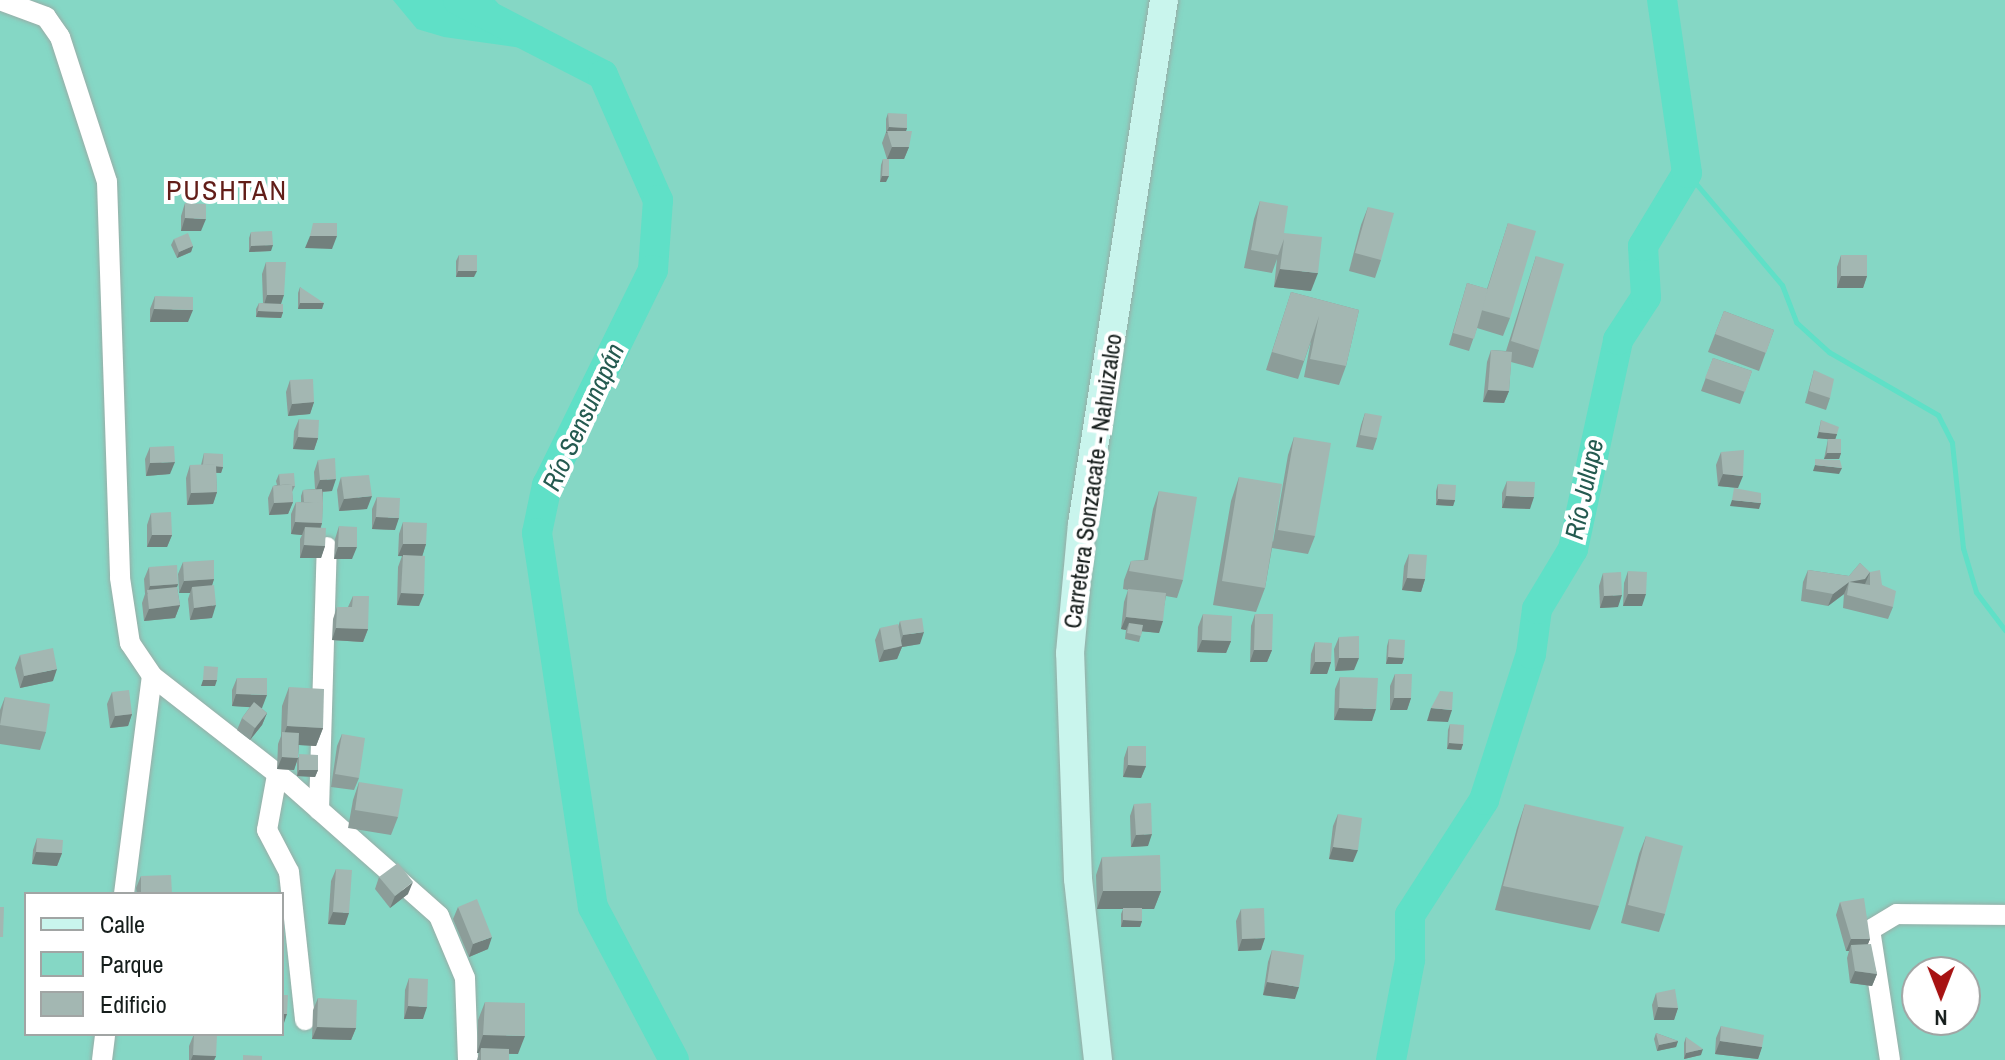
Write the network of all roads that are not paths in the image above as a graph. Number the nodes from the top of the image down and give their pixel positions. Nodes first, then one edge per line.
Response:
1 (0, 0) edge
2 (1164, 0) edge
3 (327, 547) edge
4 (152, 676) junction
5 (277, 775) junction
6 (319, 810) junction
7 (124, 892) edge
8 (2005, 915) edge
9 (305, 1020) dead end
10 (105, 1036) edge
11 (102, 1060) edge
12 (468, 1060) edge
13 (1098, 1060) edge
14 (1890, 1060) edge

1 - 4 street
2 - 13 street, Carretera Sonzacate - Nahuizalco
3 - 6 street
4 - 5 street
4 - 7 street
5 - 6 street
5 - 9 street
6 - 12 street
8 - 14 street
10 - 11 street

